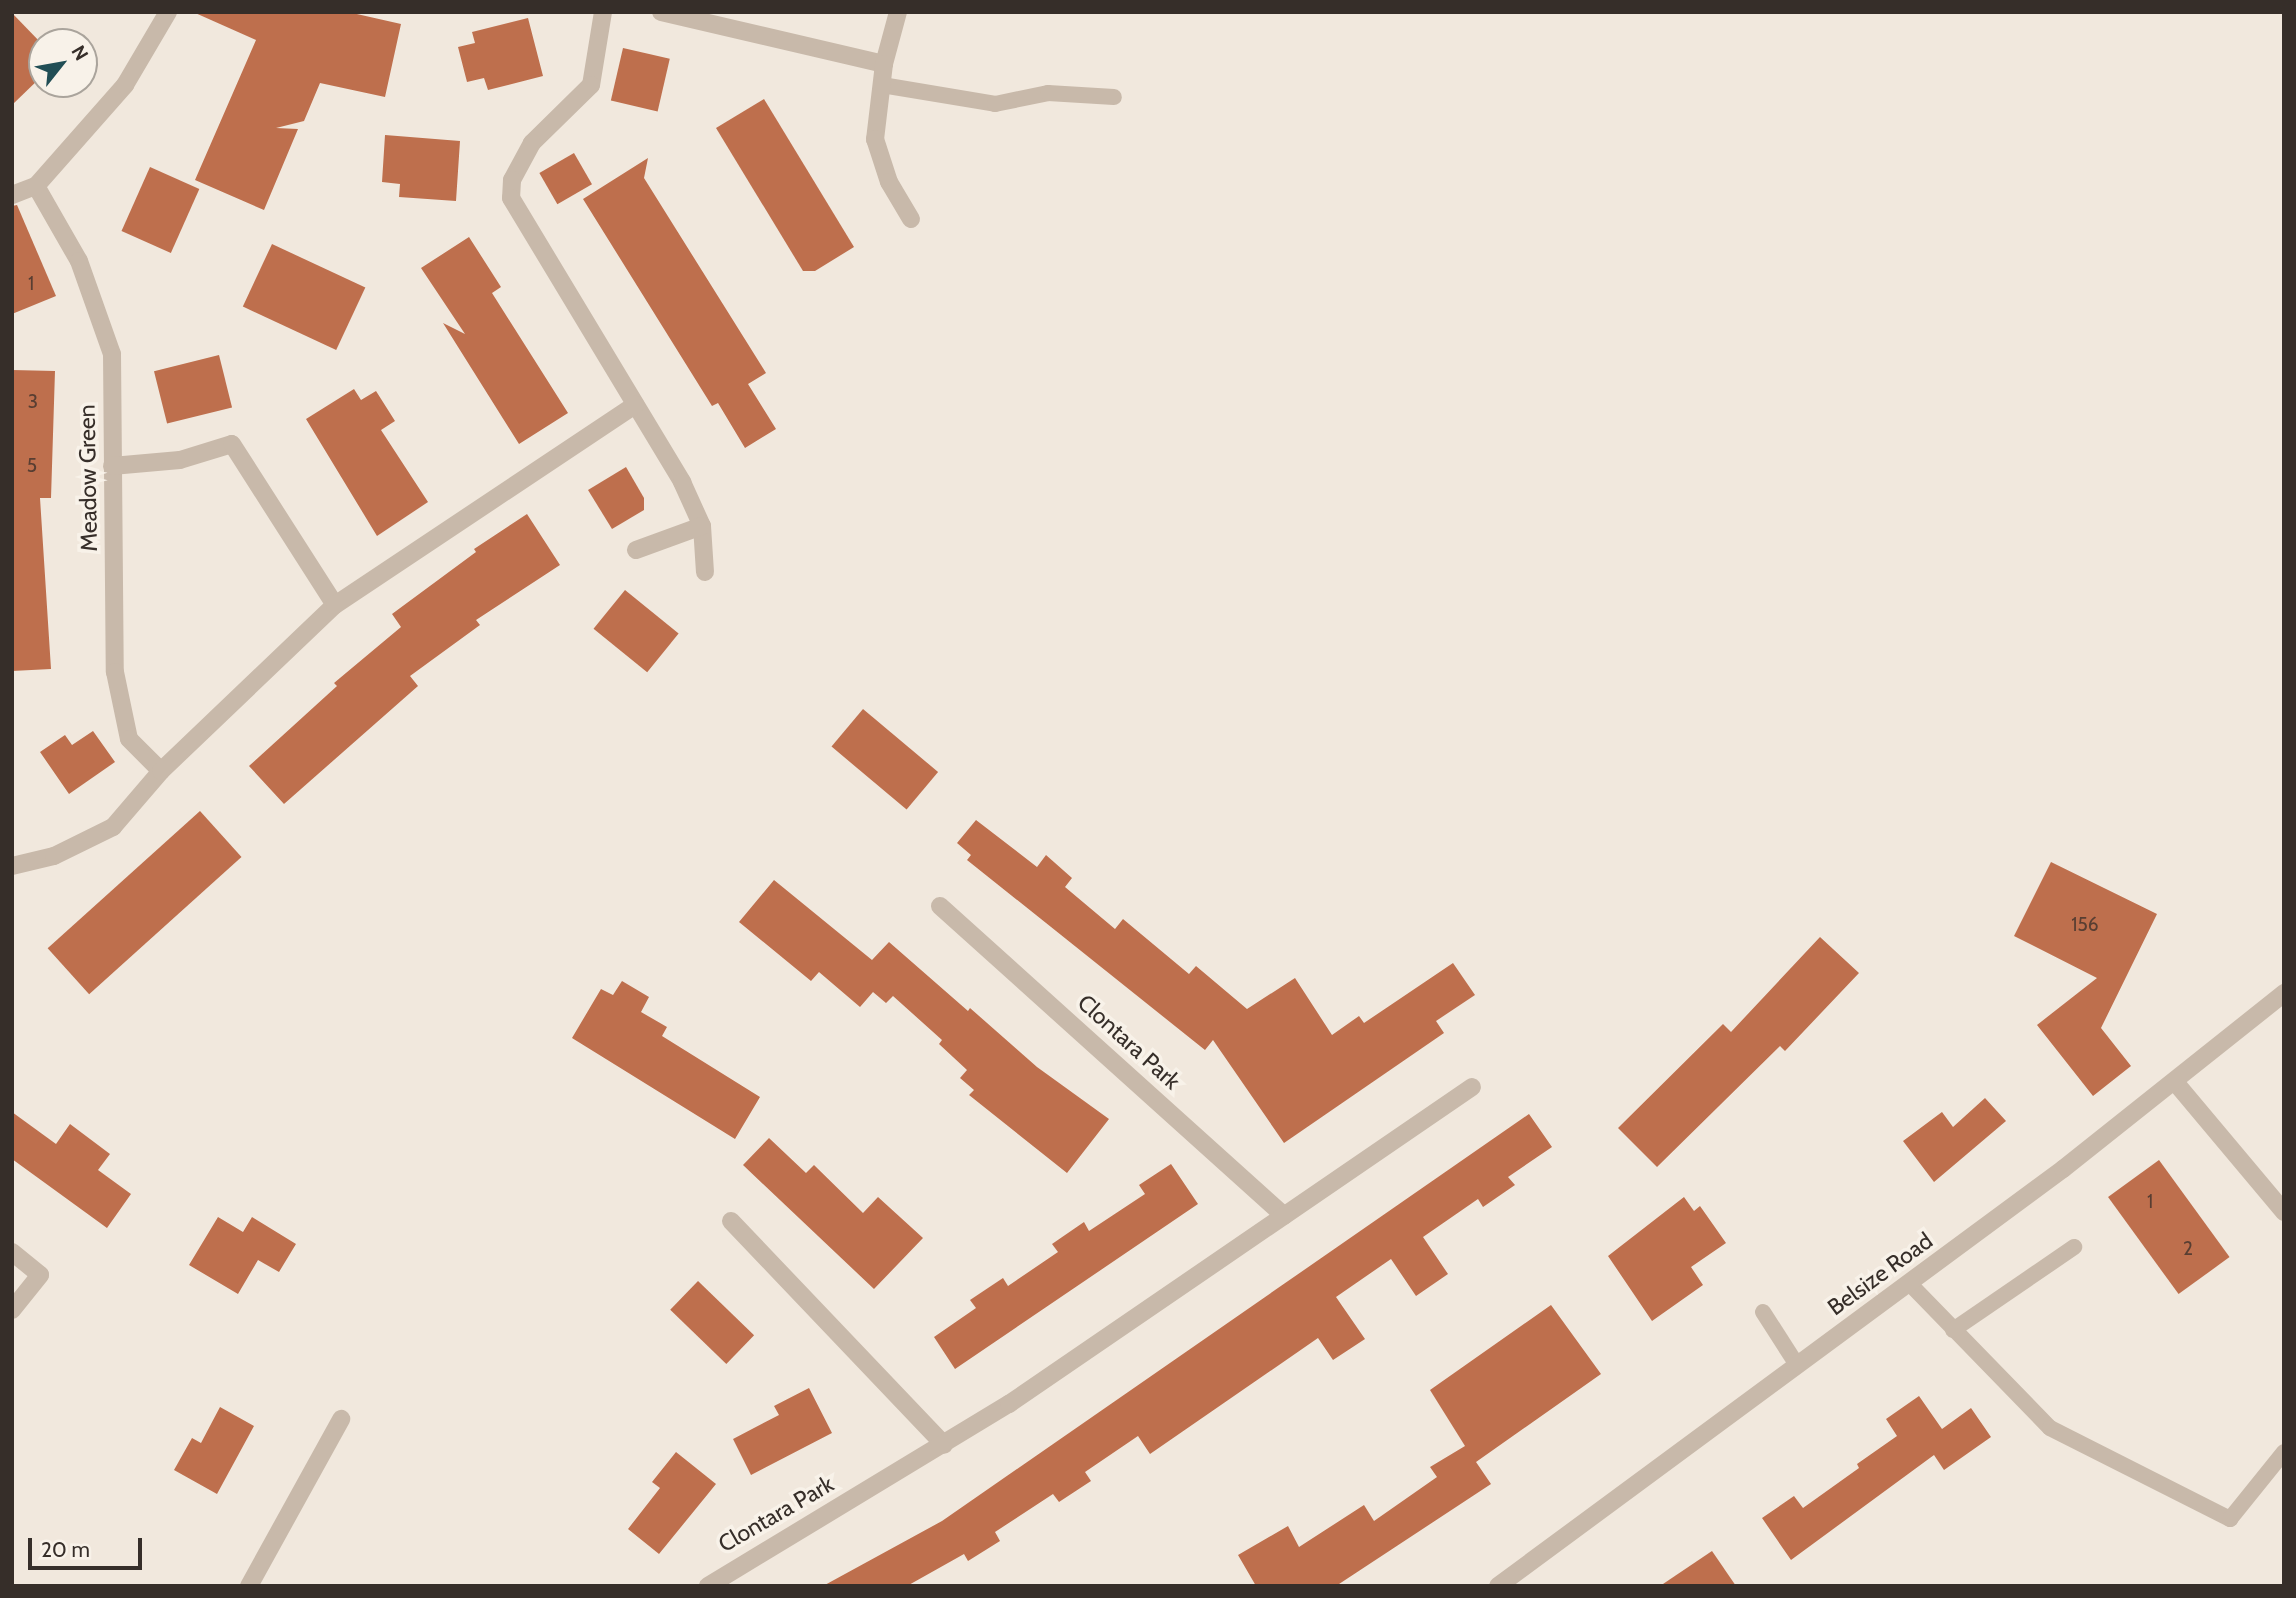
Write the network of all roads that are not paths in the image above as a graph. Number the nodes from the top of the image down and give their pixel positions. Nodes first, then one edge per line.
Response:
1 (168, 12) edge
2 (603, 12) edge
3 (661, 12) edge
4 (898, 12) edge
5 (884, 64) junction
6 (882, 85) junction
7 (1114, 97) dead end
8 (36, 186) junction
9 (12, 195) edge
10 (911, 219) dead end
11 (635, 405) junction
12 (112, 466) junction
13 (702, 526) junction
14 (636, 550) dead end
15 (705, 572) dead end
16 (335, 605) junction
17 (160, 771) junction
18 (12, 866) edge
19 (940, 906) dead end
20 (2284, 993) edge
21 (2175, 1082) junction
22 (1472, 1087) dead end
23 (2284, 1212) edge
24 (1284, 1216) junction
25 (731, 1221) dead end
26 (2074, 1247) dead end
27 (12, 1252) edge
28 (1909, 1283) junction
29 (12, 1310) edge
30 (1763, 1312) dead end
31 (1953, 1330) junction
32 (1797, 1365) junction
33 (341, 1419) dead end
34 (944, 1446) junction
35 (2284, 1452) edge
36 (249, 1586) edge
37 (708, 1586) edge
38 (1499, 1586) edge

1 - 8 street
2 - 11 street
3 - 5 street
4 - 5 street
5 - 6 street
6 - 7 lane
6 - 10 street
8 - 9 street
8 - 12 street, Meadow Green
11 - 13 street
11 - 16 street
12 - 16 street
12 - 17 street, Meadow Green
13 - 14 street
13 - 15 street
16 - 17 street
17 - 18 street
19 - 24 street, Clontara Park
20 - 21 street, Belsize Road
21 - 23 street
21 - 28 street, Belsize Road
22 - 24 street, Clontara Park
24 - 34 street, Clontara Park
25 - 34 street
26 - 31 lane
27 - 29 street
28 - 31 lane
28 - 32 street, Belsize Road
30 - 32 lane
31 - 35 lane
32 - 38 street, Belsize Road
33 - 36 street
34 - 37 street, Clontara Park

